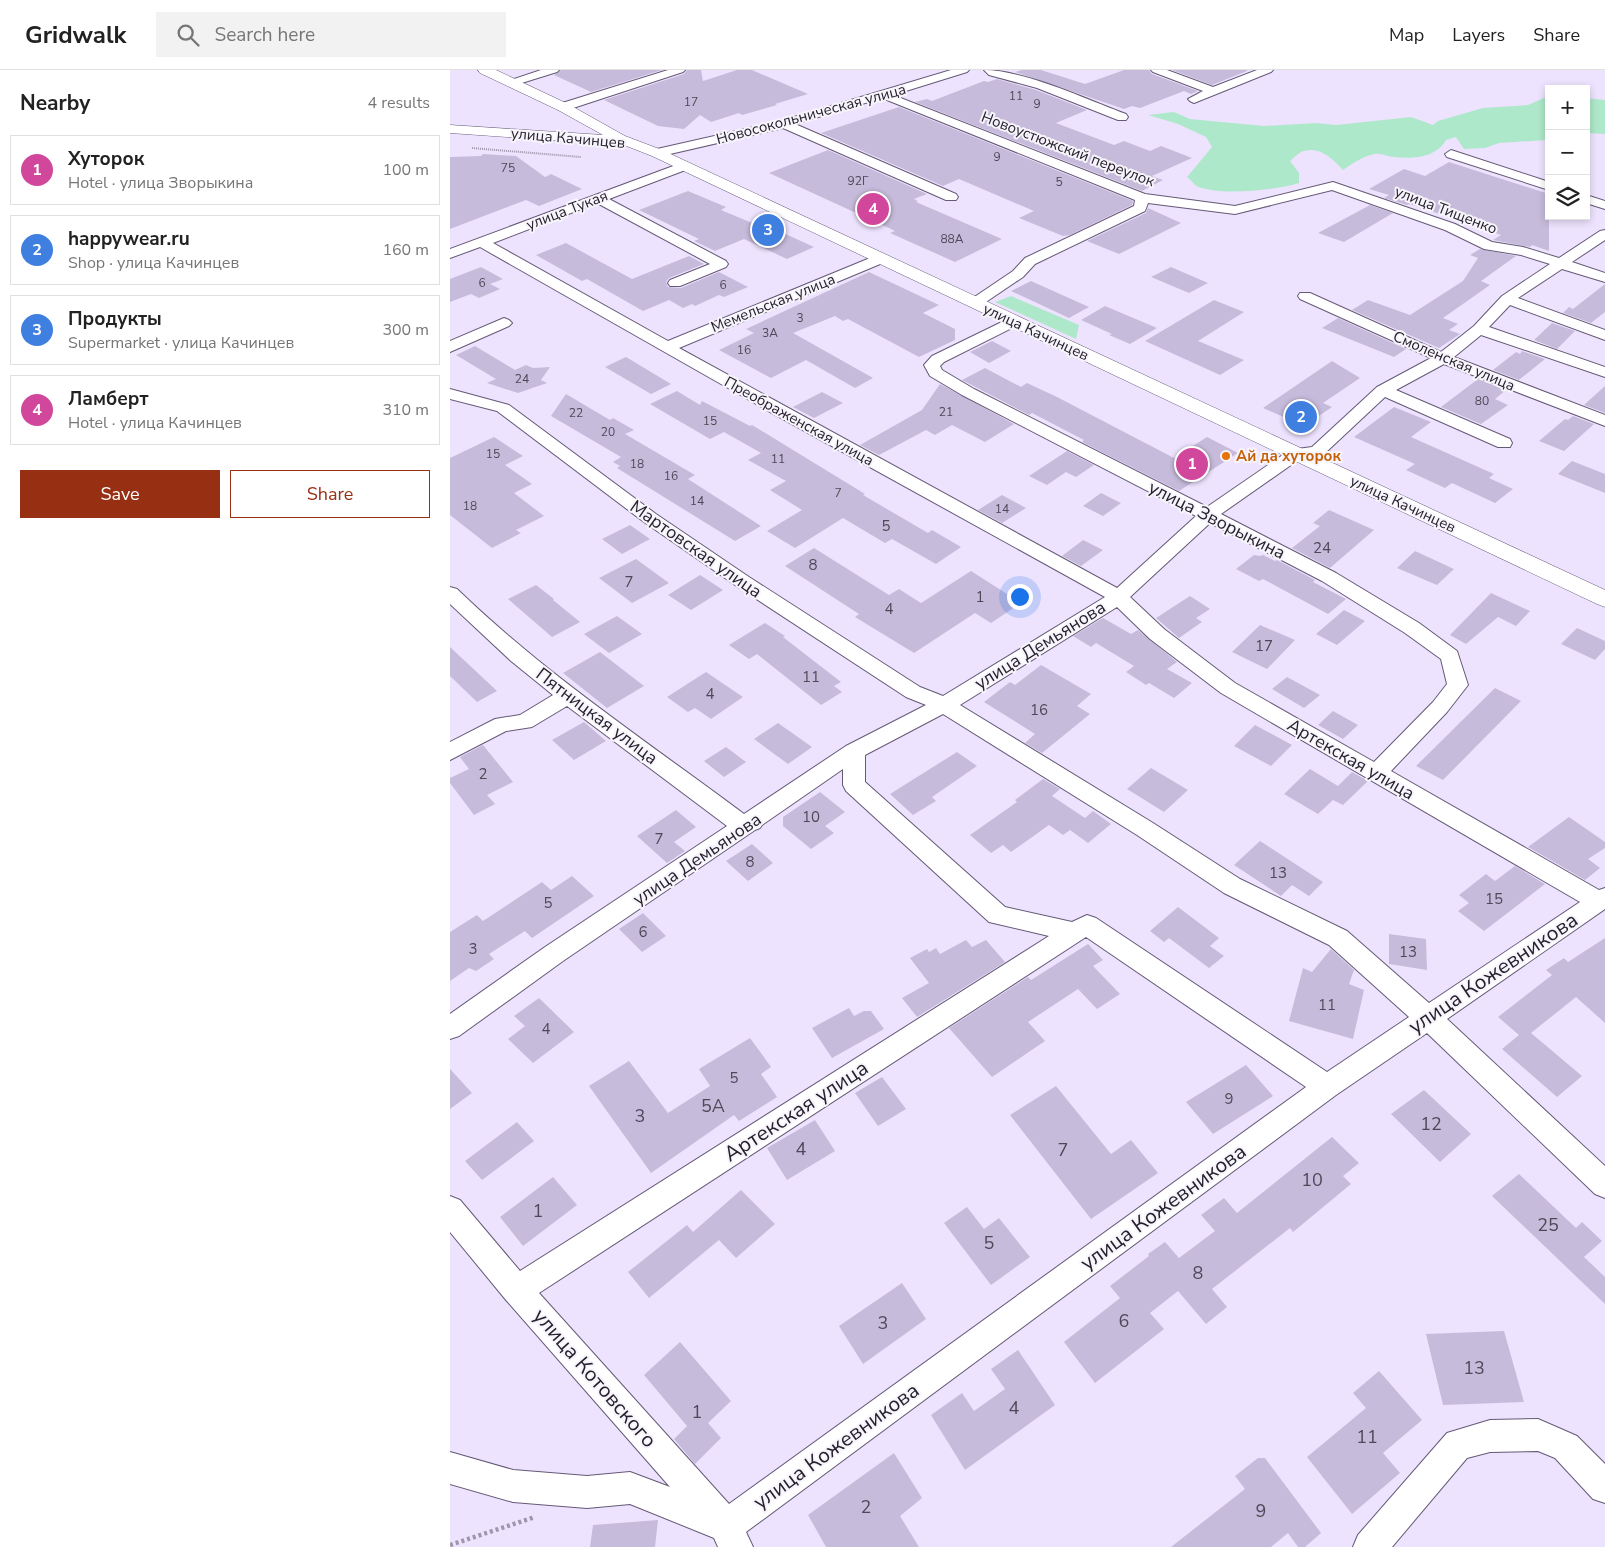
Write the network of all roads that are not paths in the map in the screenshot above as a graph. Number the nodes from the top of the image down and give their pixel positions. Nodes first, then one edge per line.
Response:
1 (485, 70) edge
2 (553, 70) edge
3 (679, 70) edge
4 (963, 70) edge
5 (990, 70) edge
6 (1157, 70) edge
7 (1267, 70) edge
8 (512, 83) junction
9 (1213, 91) junction
10 (884, 95) junction
11 (1194, 98) dead end
12 (563, 107) junction
13 (1122, 117) dead end
14 (784, 124) junction
15 (450, 129) edge
16 (626, 141) junction
17 (657, 154) junction
18 (1451, 154) dead end
19 (684, 166) junction
20 (1545, 185) edge
21 (1333, 186) joint
22 (951, 197) dead end
23 (597, 198) junction
24 (1142, 198) junction
25 (1590, 200) edge
26 (1605, 205) edge
27 (1605, 234) edge
28 (481, 242) junction
29 (450, 254) edge
30 (880, 259) junction
31 (1564, 263) junction
32 (1605, 278) edge
33 (674, 284) dead end
34 (1305, 296) dead end
35 (1507, 300) junction
36 (975, 303) junction
37 (1014, 322) junction
38 (504, 323) dead end
39 (1479, 329) junction
40 (1605, 335) edge
41 (450, 346) edge
42 (667, 347) junction
43 (1443, 358) junction
44 (1605, 372) edge
45 (1384, 390) junction
46 (450, 394) edge
47 (1605, 421) edge
48 (1504, 443) dead end
49 (1296, 454) junction
50 (1207, 516) junction
51 (450, 593) edge
52 (1119, 597) junction
53 (1605, 599) edge
54 (568, 696) junction
55 (944, 705) junction
56 (854, 751) junction
57 (450, 752) edge
58 (1376, 773) junction
59 (752, 822) junction
60 (1602, 899) edge
61 (1075, 932) junction
62 (1428, 1018) junction
63 (450, 1028) edge
64 (1327, 1087) junction
65 (1605, 1184) edge
66 (450, 1210) edge
67 (517, 1290) junction
68 (450, 1468) edge
69 (1605, 1487) edge
70 (731, 1537) edge
71 (1370, 1547) edge

1 - 8 main road
2 - 8 street
3 - 12 street
4 - 10 street, Новосокольническая улица
5 - 13 street
6 - 9 street
7 - 9 street
8 - 12 main road
9 - 11 street
10 - 14 street, Новосокольническая улица
10 - 24 street, Новоустюжский переулок
12 - 16 main road
14 - 17 street, Новосокольническая улица
14 - 22 street
15 - 16 main road, улица Качинцев
16 - 17 main road, улица Качинцев
17 - 19 main road, улица Качинцев
18 - 20 street
19 - 23 street, улица Тукая
19 - 30 main road, улица Качинцев
21 - 24 street, Новоустюжский переулок
21 - 31 street, улица Тищенко
23 - 28 street, улица Тукая
23 - 33 street
24 - 36 street
25 - 26 street
27 - 31 street, улица Демьянова
28 - 29 street, улица Тукая
28 - 42 street, Преображенская улица
30 - 36 main road, улица Качинцев
30 - 42 street, Мемельская улица
31 - 32 street, улица Тищенко
31 - 35 street, улица Демьянова
34 - 43 street, Смоленская улица
35 - 39 street, улица Демьянова
35 - 40 street
36 - 37 main road, улица Качинцев
37 - 49 main road, улица Качинцев
37 - 50 street, улица Зворыкина
38 - 41 street
39 - 43 street, улица Демьянова
39 - 44 street
42 - 52 street, Преображенская улица
43 - 45 street, улица Демьянова
43 - 47 street, Смоленская улица
45 - 48 street
45 - 49 street, улица Демьянова
46 - 55 street, Мартовская улица
49 - 50 street, улица Демьянова
49 - 53 main road, улица Качинцев
50 - 52 street, улица Демьянова
50 - 58 street, улица Зворыкина
51 - 54 street, Пятницкая улица
52 - 55 street, улица Демьянова
52 - 58 street, Артекская улица
54 - 57 street
54 - 59 street, Пятницкая улица
55 - 56 street, улица Демьянова
55 - 62 street, Мартовская улица
56 - 59 street, улица Демьянова
56 - 61 street
58 - 60 street, Артекская улица
59 - 63 street, улица Демьянова
60 - 62 street, улица Кожевникова
61 - 64 street
61 - 67 street, Артекская улица
62 - 64 street, улица Кожевникова
62 - 65 street, Мартовская улица
64 - 70 street, улица Кожевникова
66 - 67 street, улица Котовского
67 - 70 street, улица Котовского
68 - 70 street
69 - 71 street

